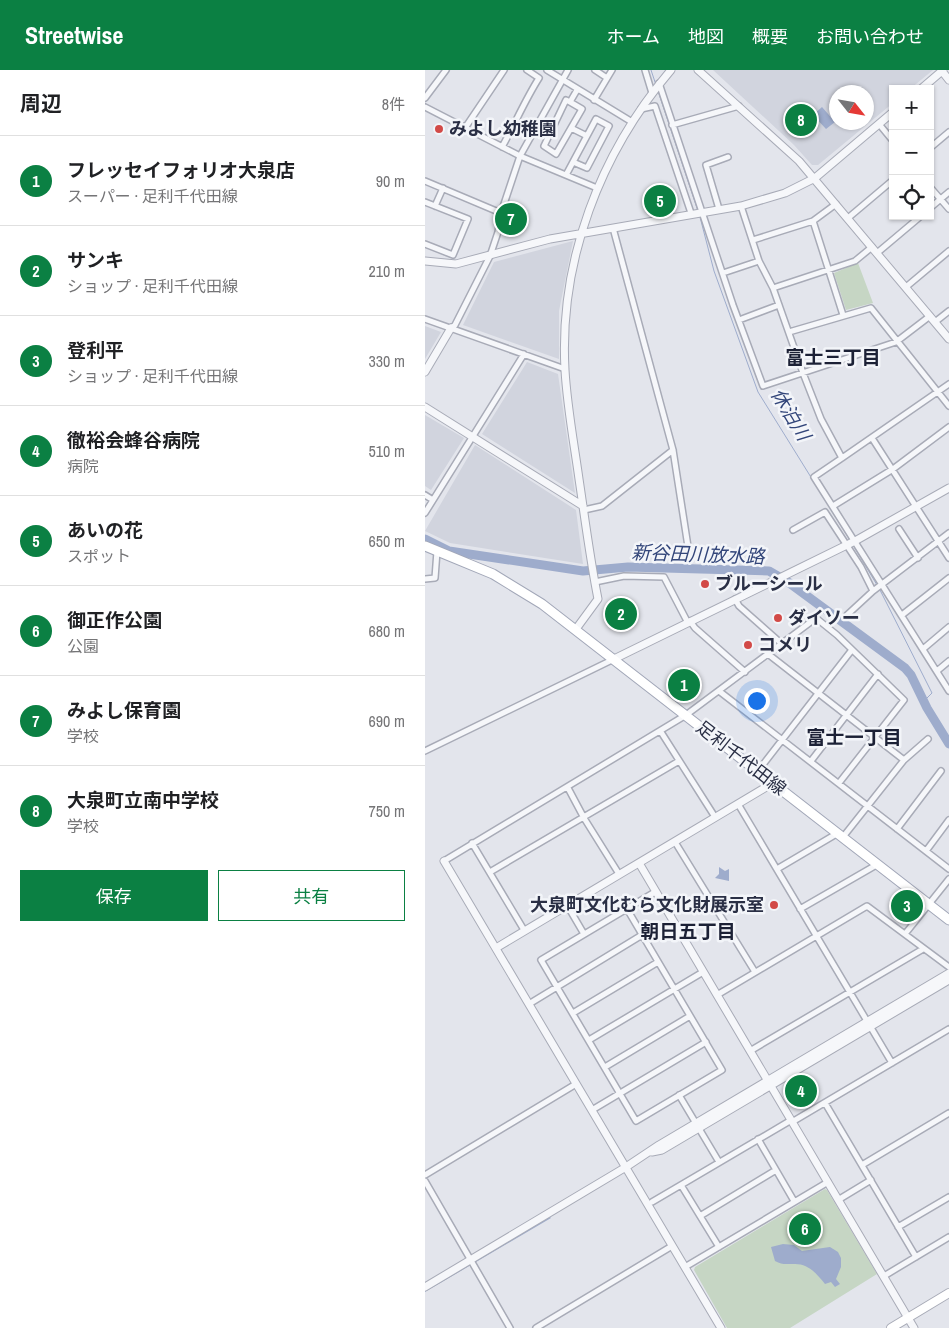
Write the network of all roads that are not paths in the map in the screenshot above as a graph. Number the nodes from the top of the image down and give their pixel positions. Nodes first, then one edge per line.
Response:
1 (446, 70) edge
2 (504, 70) edge
3 (527, 70) edge
4 (547, 70) edge
5 (568, 70) edge
6 (595, 70) edge
7 (612, 70) edge
8 (645, 70) edge
9 (671, 70) edge
10 (698, 70) edge
11 (942, 70) edge
12 (607, 78) junction
13 (561, 80) junction
14 (949, 80) edge
15 (925, 85) edge
16 (656, 88) junction
17 (577, 90) junction
18 (425, 98) edge
19 (594, 100) junction
20 (570, 102) junction
21 (425, 106) edge
22 (739, 106) junction
23 (641, 109) junction
24 (889, 115) edge
25 (632, 122) junction
26 (671, 124) junction
27 (879, 124) junction
28 (465, 128) junction
29 (571, 128) junction
30 (949, 132) edge
31 (587, 136) junction
32 (889, 136) edge
33 (934, 145) edge
34 (502, 147) junction
35 (520, 156) junction
36 (728, 157) dead end
37 (573, 162) junction
38 (566, 175) junction
39 (815, 178) junction
40 (425, 181) edge
41 (889, 183) edge
42 (443, 188) junction
43 (597, 188) junction
44 (934, 191) edge
45 (949, 192) edge
46 (941, 199) junction
47 (425, 202) edge
48 (836, 204) junction
49 (934, 205) edge
50 (435, 206) junction
51 (741, 206) junction
52 (719, 209) junction
53 (949, 209) edge
54 (501, 212) junction
55 (696, 212) junction
56 (847, 218) junction
57 (915, 220) edge
58 (813, 221) junction
59 (613, 228) junction
60 (580, 233) junction
61 (753, 240) junction
62 (425, 244) edge
63 (874, 250) junction
64 (949, 251) edge
65 (490, 256) junction
66 (759, 260) junction
67 (425, 262) edge
68 (829, 270) junction
69 (723, 273) junction
70 (906, 287) junction
71 (773, 288) junction
72 (779, 305) junction
73 (949, 311) edge
74 (843, 315) junction
75 (930, 316) junction
76 (425, 319) edge
77 (739, 320) junction
78 (935, 322) junction
79 (451, 328) junction
80 (789, 332) junction
81 (949, 339) edge
82 (896, 342) junction
83 (524, 354) junction
84 (565, 369) junction
85 (425, 372) edge
86 (803, 373) junction
87 (949, 384) edge
88 (938, 393) junction
89 (949, 406) edge
90 (425, 407) edge
91 (949, 427) edge
92 (473, 436) junction
93 (872, 438) junction
94 (673, 450) junction
95 (842, 458) junction
96 (893, 469) junction
97 (949, 488) edge
98 (425, 495) edge
99 (433, 500) junction
100 (833, 506) junction
101 (917, 506) junction
102 (584, 508) junction
103 (425, 513) edge
104 (899, 529) dead end
105 (793, 530) dead end
106 (949, 533) edge
107 (939, 541) junction
108 (851, 543) junction
109 (425, 546) edge
110 (437, 551) junction
111 (689, 553) dead end
112 (918, 558) junction
113 (949, 558) edge
114 (594, 578) junction
115 (949, 578) edge
116 (425, 579) edge
117 (882, 585) junction
118 (873, 591) junction
119 (735, 599) junction
120 (847, 615) dead end
121 (902, 616) junction
122 (689, 622) junction
123 (949, 627) edge
124 (576, 629) junction
125 (782, 644) junction
126 (923, 649) junction
127 (851, 651) dead end
128 (768, 654) junction
129 (615, 659) junction
130 (949, 661) edge
131 (937, 671) junction
132 (745, 672) junction
133 (879, 674) junction
134 (719, 691) junction
135 (949, 691) edge
136 (818, 693) junction
137 (686, 715) junction
138 (846, 716) junction
139 (661, 732) junction
140 (875, 737) junction
141 (783, 739) junction
142 (928, 739) dead end
143 (425, 752) edge
144 (904, 760) junction
145 (679, 761) junction
146 (811, 761) junction
147 (758, 771) junction
148 (941, 771) dead end
149 (773, 783) junction
150 (839, 783) junction
151 (568, 788) junction
152 (738, 804) junction
153 (867, 806) junction
154 (715, 817) junction
155 (584, 818) junction
156 (949, 820) edge
157 (897, 829) junction
158 (841, 835) junction
159 (675, 842) junction
160 (472, 843) junction
161 (926, 851) junction
162 (444, 861) joint
163 (639, 863) junction
164 (878, 864) junction
165 (949, 869) edge
166 (777, 870) junction
167 (490, 872) junction
168 (619, 874) junction
169 (949, 879) edge
170 (655, 892) junction
171 (929, 904) junction
172 (567, 905) junction
173 (627, 909) junction
174 (800, 909) junction
175 (949, 920) edge
176 (524, 930) junction
177 (584, 934) junction
178 (905, 934) junction
179 (642, 935) junction
180 (816, 936) junction
181 (496, 948) junction
182 (923, 949) junction
183 (658, 962) junction
184 (949, 967) edge
185 (703, 972) junction
186 (755, 972) junction
187 (949, 973) edge
188 (949, 980) edge
189 (557, 987) junction
190 (674, 989) junction
191 (849, 992) junction
192 (717, 995) junction
193 (529, 1004) junction
194 (573, 1014) junction
195 (690, 1016) junction
196 (869, 1024) junction
197 (949, 1030) edge
198 (589, 1040) junction
199 (706, 1042) junction
200 (750, 1051) junction
201 (892, 1063) junction
202 (605, 1067) junction
203 (769, 1083) junction
204 (577, 1084) junction
205 (620, 1093) junction
206 (679, 1095) junction
207 (825, 1103) junction
208 (592, 1110) junction
209 (949, 1113) edge
210 (790, 1122) junction
211 (698, 1126) junction
212 (758, 1139) junction
213 (719, 1162) junction
214 (862, 1165) junction
215 (626, 1168) junction
216 (777, 1170) junction
217 (425, 1175) edge
218 (871, 1180) junction
219 (425, 1181) edge
220 (828, 1182) junction
221 (681, 1185) junction
222 (949, 1196) edge
223 (838, 1200) junction
224 (652, 1202) dead end
225 (794, 1202) junction
226 (701, 1216) junction
227 (898, 1227) junction
228 (949, 1237) edge
229 (672, 1246) junction
230 (719, 1246) junction
231 (916, 1257) junction
232 (470, 1260) junction
233 (685, 1267) junction
234 (884, 1276) junction
235 (425, 1287) edge
236 (949, 1293) edge
237 (908, 1318) junction
238 (717, 1327) edge
239 (510, 1328) edge
240 (536, 1328) edge
241 (891, 1328) edge
242 (914, 1328) edge

1 - 18 street
2 - 28 street
3 - 34 street
4 - 13 street
5 - 13 street
6 - 12 street
7 - 12 street
8 - 16 street
9 - 16 street
10 - 22 street
11 - 14 street
11 - 15 street
12 - 19 street
13 - 17 street
13 - 35 street
16 - 23 street
16 - 26 street
17 - 19 street
17 - 20 street
19 - 25 street
20 - 29 street
20 - 29 street
21 - 28 street
22 - 26 street
22 - 39 street
23 - 25 street
23 - 55 street
24 - 27 street
25 - 43 street
26 - 55 street
27 - 32 street
27 - 39 street
28 - 34 street
29 - 31 street
30 - 33 street
31 - 37 street
31 - 37 street
34 - 35 street
35 - 38 street
35 - 54 street
36 - 52 street
37 - 38 street
38 - 43 street
39 - 48 street
39 - 51 street
40 - 42 street
41 - 56 street
42 - 50 street
42 - 54 street
43 - 60 street
44 - 46 street
45 - 46 street
46 - 49 street
46 - 53 street
47 - 50 street
48 - 56 street
48 - 58 street
50 - 62 street
51 - 52 street
51 - 61 street
52 - 55 street
54 - 65 street
55 - 59 street
55 - 69 street
56 - 63 street
57 - 63 street
58 - 61 street
58 - 68 street
59 - 60 street
59 - 94 street
60 - 65 street
60 - 84 street
61 - 66 street
63 - 68 street
63 - 70 street
64 - 70 street
65 - 67 street
65 - 79 street
66 - 69 street
66 - 71 street
68 - 71 street
68 - 74 street
69 - 77 street
70 - 75 street
71 - 72 street
72 - 77 street
72 - 80 street
73 - 78 street
74 - 80 street
74 - 82 street
75 - 78 street
75 - 82 street
76 - 79 street
77 - 86 street
78 - 81 street
79 - 83 street
79 - 85 street
80 - 86 street
82 - 86 street
82 - 88 street
83 - 84 street
83 - 92 street
84 - 102 street
86 - 95 street
87 - 88 street
88 - 89 street
88 - 93 street
90 - 92 street
91 - 96 street
92 - 99 street
92 - 102 street
93 - 95 street
93 - 96 street
94 - 102 street
94 - 111 street
95 - 100 street
96 - 100 street
96 - 101 street
97 - 101 street
98 - 99 street
99 - 103 street
100 - 108 street
101 - 107 street
101 - 108 street
102 - 114 street
104 - 112 street
105 - 108 street
106 - 107 street
107 - 112 street
107 - 113 street
108 - 117 street
108 - 118 street
108 - 119 street
109 - 110 main road, 足利千代田線
110 - 116 street
110 - 124 main road, 足利千代田線
112 - 117 street
114 - 122 street
114 - 124 street
115 - 121 street
117 - 118 street
117 - 121 street
118 - 120 street
119 - 122 street
119 - 125 street
121 - 126 street
122 - 129 street
122 - 132 street
123 - 126 street
124 - 129 main road, 足利千代田線
125 - 128 street
125 - 133 street
126 - 131 street
127 - 136 street
128 - 132 street
128 - 136 street
129 - 137 main road, 足利千代田線
129 - 143 street
130 - 131 street
131 - 135 street
132 - 134 street
133 - 138 street
133 - 140 street
134 - 137 street
134 - 141 street
136 - 138 street
136 - 141 street
137 - 139 street
137 - 147 main road, 足利千代田線
138 - 140 street
138 - 146 street
139 - 145 street
139 - 151 street
140 - 144 street
140 - 150 street
141 - 146 street
141 - 147 street
142 - 144 street
144 - 153 street
145 - 154 street
145 - 155 street
146 - 150 street
147 - 149 main road, 足利千代田線
148 - 157 street
149 - 152 street
149 - 158 main road, 足利千代田線
150 - 153 street
151 - 155 street
151 - 160 street
152 - 154 street
152 - 166 street
153 - 157 street
153 - 158 street
154 - 159 street
155 - 167 street
155 - 168 street
156 - 161 street
157 - 161 street
158 - 164 main road, 足利千代田線
158 - 166 street
159 - 163 street
159 - 186 street
160 - 162 street
160 - 167 street
161 - 165 street
162 - 181 street
163 - 168 street
163 - 170 street
164 - 171 main road, 足利千代田線
164 - 174 street
166 - 174 street
167 - 176 street
168 - 172 street
169 - 171 street
170 - 173 street
170 - 185 street
171 - 175 main road, 足利千代田線
171 - 178 street
172 - 176 street
172 - 177 street
173 - 177 street
173 - 179 street
174 - 180 street
176 - 181 street
177 - 189 street
178 - 180 street
178 - 182 street
179 - 183 street
179 - 189 street
180 - 186 street
180 - 191 street
181 - 193 street
182 - 184 street
182 - 191 street
183 - 190 street
183 - 194 street
185 - 190 street
185 - 192 street
186 - 192 street
187 - 196 street
188 - 196 street
189 - 193 street
189 - 194 street
190 - 195 street
190 - 198 street
191 - 196 street
191 - 200 street
192 - 200 street
193 - 204 street
194 - 198 street
195 - 199 street
195 - 202 street
196 - 201 street
196 - 203 street
197 - 201 street
198 - 202 street
199 - 205 street
199 - 206 street
200 - 203 street
201 - 207 street
202 - 205 street
203 - 210 street
203 - 211 street
204 - 208 street
204 - 217 street
205 - 206 street
205 - 208 street
206 - 211 street
207 - 210 street
207 - 214 street
208 - 215 street
209 - 214 street
210 - 212 street
210 - 220 street
211 - 213 street
211 - 215 street
212 - 213 street
212 - 216 street
213 - 221 street
214 - 218 street
215 - 229 street
215 - 232 street
216 - 225 street
216 - 226 street
218 - 223 street
218 - 227 street
219 - 232 street
220 - 223 street
220 - 225 street
221 - 224 street
221 - 226 street
222 - 227 street
223 - 234 street
225 - 230 street
226 - 230 street
227 - 231 street
228 - 231 street
229 - 233 street
229 - 240 street
230 - 233 street
231 - 234 street
232 - 235 street
232 - 239 street
233 - 238 street
234 - 237 street
236 - 237 main road
237 - 241 main road
237 - 242 street

